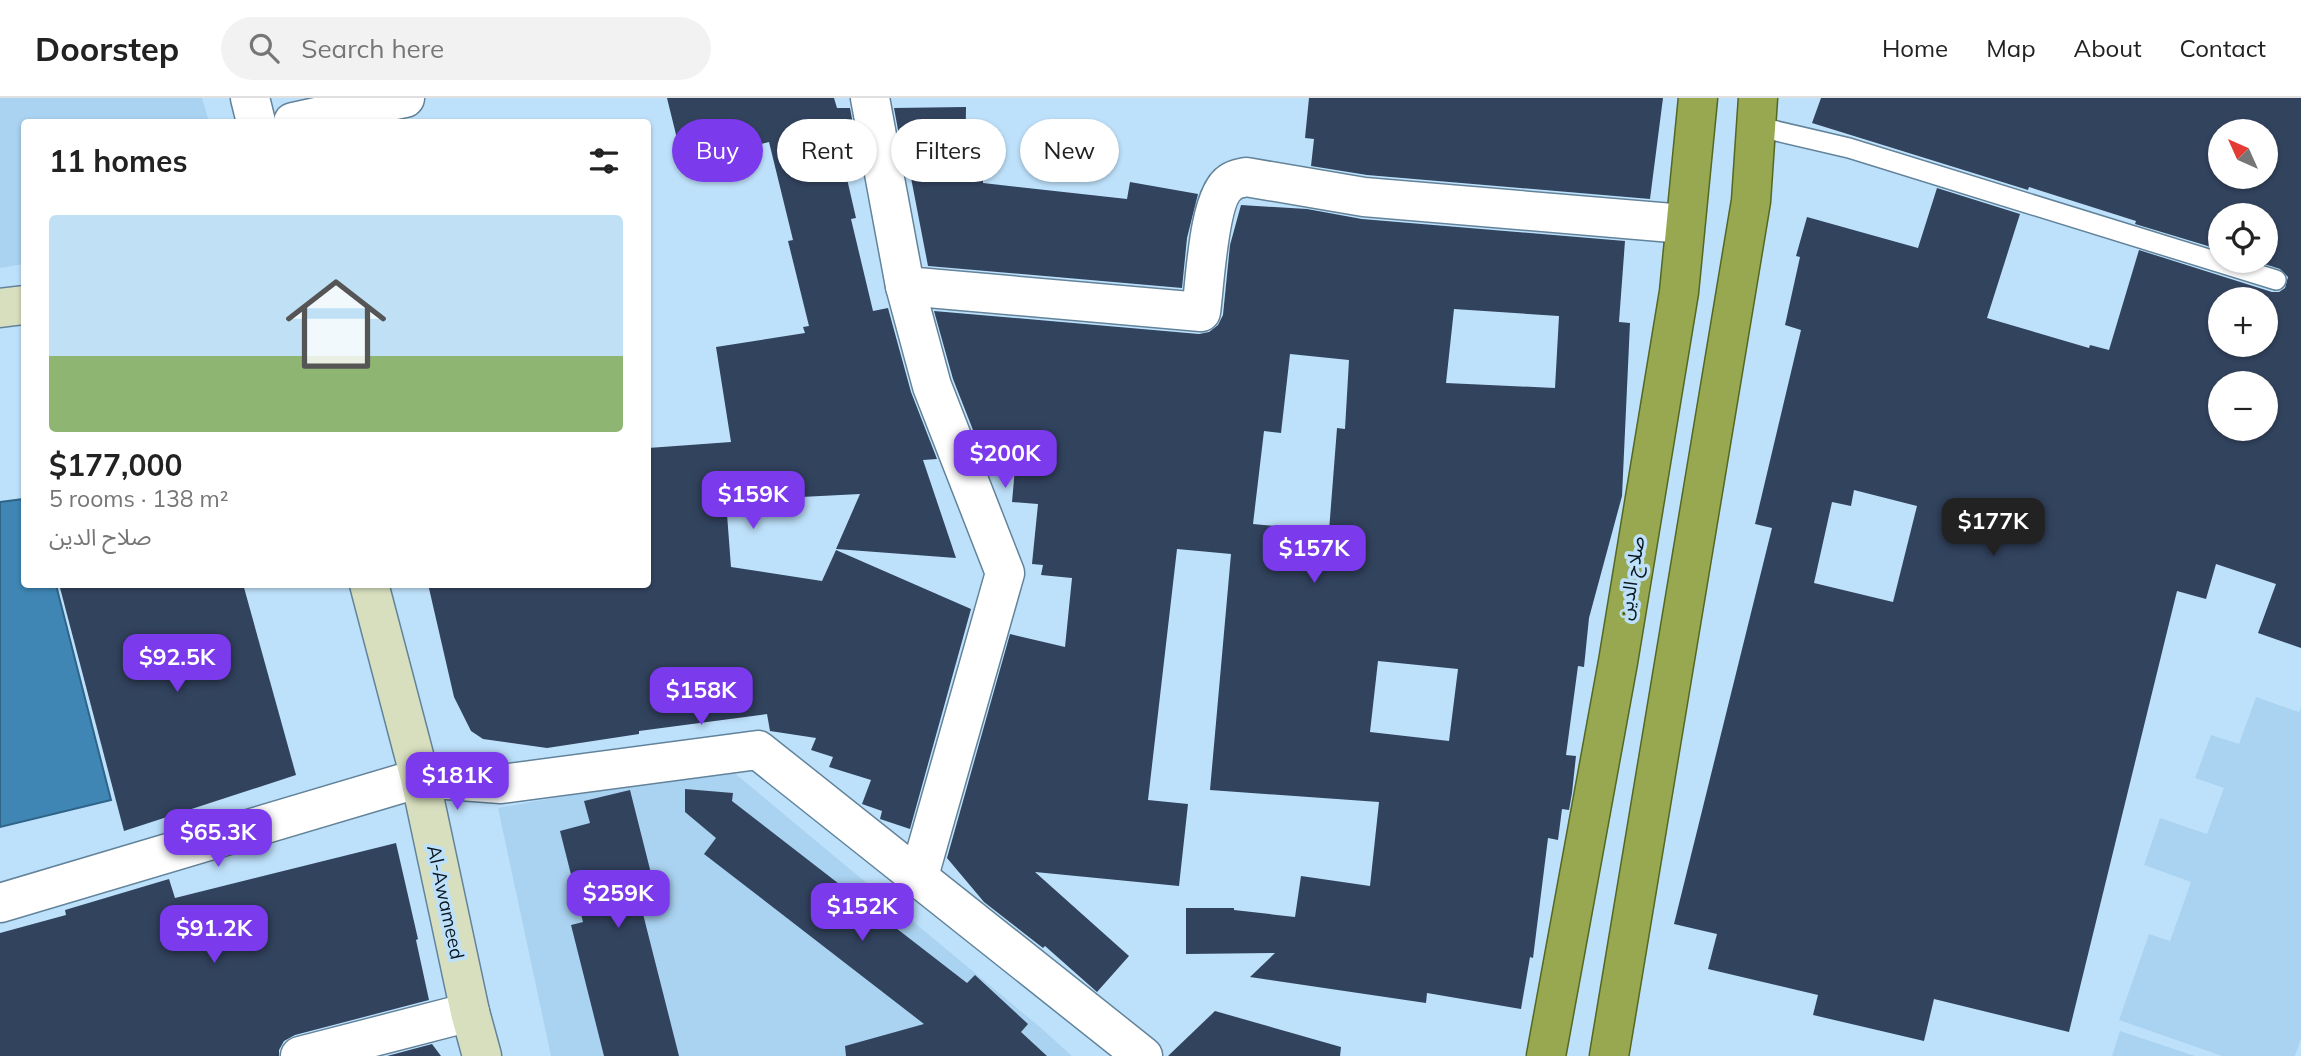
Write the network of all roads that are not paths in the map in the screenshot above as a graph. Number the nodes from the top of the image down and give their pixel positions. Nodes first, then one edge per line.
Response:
1 (250, 98) edge
2 (405, 98) edge
3 (870, 98) edge
4 (1698, 98) edge
5 (1757, 112) edge
6 (255, 119) edge
7 (307, 119) edge
8 (1684, 224) junction
9 (2276, 280) dead end
10 (905, 286) junction
11 (21, 305) edge
12 (0, 308) edge
13 (370, 588) edge
14 (420, 778) junction
15 (919, 876) junction
16 (0, 903) edge
17 (470, 1012) junction
18 (300, 1056) edge
19 (482, 1056) edge
20 (1143, 1056) edge
21 (1546, 1056) edge
22 (1609, 1056) edge

1 - 6 street
2 - 7 street
3 - 10 street
4 - 8 highway, صلاح الدين
5 - 9 lane
5 - 22 highway
8 - 10 street
8 - 21 highway, صلاح الدين
10 - 15 street
11 - 12 main road
13 - 14 main road, Al-Awameed
14 - 15 street
14 - 16 street
14 - 17 main road, Al-Awameed
15 - 20 street
17 - 18 street
17 - 19 main road, Al-Awameed

